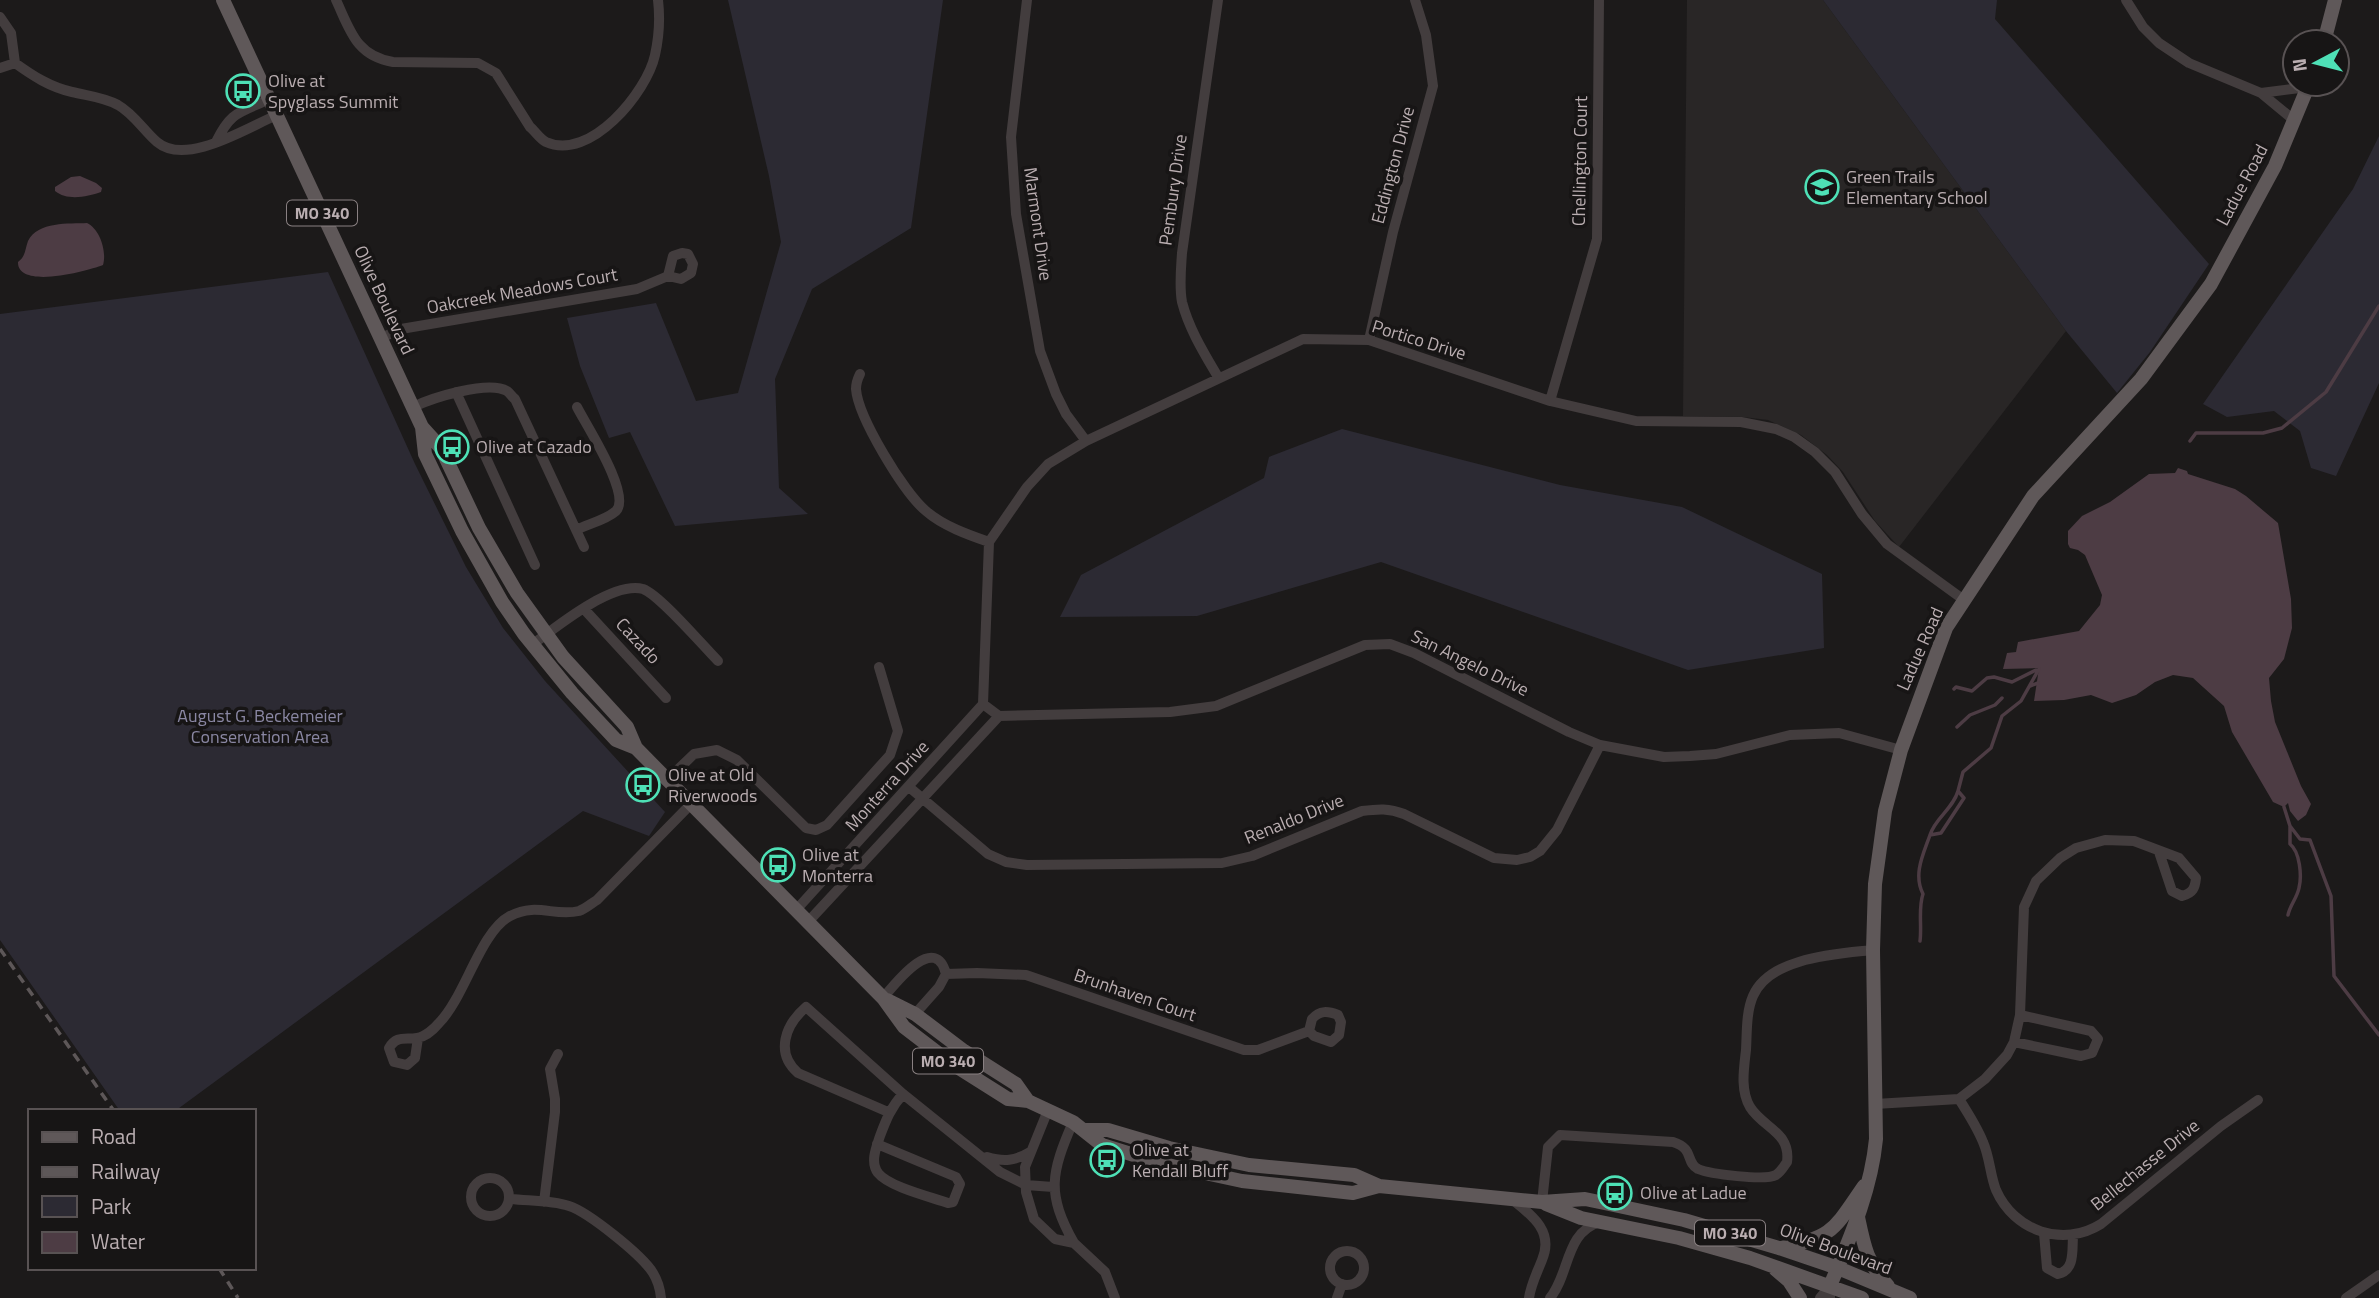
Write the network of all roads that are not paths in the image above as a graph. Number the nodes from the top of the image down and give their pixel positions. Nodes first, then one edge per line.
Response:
1 (223, 0) edge
2 (336, 0) edge
3 (658, 0) edge
4 (1027, 0) edge
5 (1218, 0) edge
6 (1415, 0) edge
7 (1599, 0) edge
8 (2126, 0) edge
9 (2335, 0) edge
10 (0, 17) edge
11 (2328, 28) edge
12 (15, 64) junction
13 (0, 68) edge
14 (2281, 90) edge
15 (2261, 93) junction
16 (2304, 98) edge
17 (270, 99) junction
18 (277, 114) junction
19 (2295, 121) junction
20 (216, 142) junction
21 (668, 276) dead end
22 (381, 338) junction
23 (1369, 340) junction
24 (860, 374) dead end
25 (1217, 377) junction
26 (456, 392) junction
27 (1550, 401) junction
28 (412, 407) junction
29 (577, 407) dead end
30 (422, 427) junction
31 (1086, 441) junction
32 (576, 530) junction
33 (989, 542) junction
34 (584, 547) dead end
35 (535, 565) dead end
36 (1964, 600) junction
37 (584, 609) junction
38 (546, 634) junction
39 (532, 645) junction
40 (718, 661) dead end
41 (879, 667) dead end
42 (666, 698) dead end
43 (984, 704) junction
44 (999, 716) junction
45 (1600, 745) junction
46 (636, 748) junction
47 (1901, 750) junction
48 (667, 780) junction
49 (909, 787) junction
50 (922, 798) junction
51 (691, 804) junction
52 (2160, 852) dead end
53 (796, 910) junction
54 (807, 923) junction
55 (1873, 950) junction
56 (946, 974) junction
57 (883, 998) junction
58 (915, 1014) junction
59 (2020, 1014) junction
60 (1309, 1031) dead end
61 (418, 1038) dead end
62 (2014, 1042) junction
63 (558, 1054) dead end
64 (903, 1094) junction
65 (1959, 1100) junction
66 (2258, 1100) dead end
67 (1028, 1101) junction
68 (1875, 1104) junction
69 (1048, 1110) junction
70 (888, 1112) junction
71 (1079, 1126) junction
72 (877, 1144) junction
73 (1030, 1152) junction
74 (981, 1156) junction
75 (1871, 1176) junction
76 (1026, 1185) junction
77 (1053, 1187) junction
78 (1511, 1198) junction
79 (511, 1199) dead end
80 (544, 1202) junction
81 (1542, 1202) junction
82 (1858, 1217) junction
83 (1602, 1221) junction
84 (2044, 1233) junction
85 (2073, 1236) junction
86 (1074, 1242) junction
87 (1779, 1248) junction
88 (1772, 1265) junction
89 (1838, 1268) junction
90 (2379, 1276) edge
91 (1342, 1284) dead end
92 (1891, 1290) junction
93 (1830, 1292) edge
94 (661, 1298) edge
95 (1115, 1298) edge
96 (1337, 1298) edge
97 (1529, 1298) edge
98 (1550, 1298) edge
99 (1800, 1298) edge
100 (1820, 1298) edge
101 (1862, 1298) edge
102 (1910, 1298) edge
103 (2346, 1298) edge

1 - 17 main road, Olive Boulevard / MO 340
2 - 3 street
4 - 31 street, Marmont Drive
5 - 25 street, Pembury Drive
6 - 23 street, Eddington Drive
7 - 27 street, Chellington Court
8 - 15 street
9 - 11 main road
10 - 12 street
12 - 13 street
12 - 20 street
14 - 15 street
15 - 19 street
16 - 19 main road, Ladue Road
17 - 18 main road, Olive Boulevard / MO 340
17 - 20 street
18 - 20 street
18 - 22 main road, Olive Boulevard / MO 340
19 - 36 main road, Ladue Road
21 - 22 street, Oakcreek Meadows Court
22 - 28 main road, Olive Boulevard / MO 340
23 - 25 street, Portico Drive
23 - 27 street, Portico Drive
24 - 33 street
25 - 31 street, Portico Drive
26 - 28 street
26 - 32 street
26 - 35 street
27 - 36 street, Portico Drive
28 - 30 main road, Olive Boulevard / MO 340
29 - 32 street
30 - 38 main road, Olive Boulevard / MO 340
30 - 39 main road, Olive Boulevard / MO 340
31 - 33 street, Portico Drive
32 - 34 street
33 - 43 street
36 - 47 main road, Ladue Road
37 - 38 street
37 - 40 street
37 - 42 street, Cazado
38 - 39 street
38 - 46 main road, Olive Boulevard / MO 340
39 - 46 main road, Olive Boulevard / MO 340
41 - 48 street
43 - 44 street
43 - 49 street, Monterra Drive
44 - 45 street, San Angelo Drive
44 - 50 street, Monterra Drive
45 - 47 street, San Angelo Drive
45 - 50 street, Renaldo Drive
46 - 48 main road, Olive Boulevard / MO 340
47 - 55 main road, Ladue Road
48 - 51 main road, Olive Boulevard / MO 340
49 - 50 street, Renaldo Drive
49 - 53 street, Monterra Drive
50 - 54 street, Monterra Drive
51 - 53 main road, Olive Boulevard / MO 340
51 - 61 street
52 - 59 street
53 - 54 main road, Olive Boulevard / MO 340
54 - 57 main road, Olive Boulevard / MO 340
55 - 68 main road, Ladue Road
55 - 81 street
56 - 57 street, Brunhaven Court
56 - 58 street
56 - 60 street, Brunhaven Court
57 - 58 main road, Olive Boulevard / MO 340
57 - 67 main road, Olive Boulevard / MO 340
58 - 67 main road, Olive Boulevard / MO 340
59 - 62 street
59 - 62 street
62 - 65 street
63 - 80 street
64 - 70 street
64 - 70 street
64 - 74 street
65 - 68 street
65 - 84 street
66 - 85 street, Bellechasse Drive
67 - 69 main road, Olive Boulevard / MO 340
68 - 75 main road, Ladue Road
69 - 71 main road, Olive Boulevard / MO 340
69 - 73 street
70 - 72 street
71 - 77 street
71 - 78 main road, Olive Boulevard / MO 340
72 - 72 street
73 - 74 street
73 - 76 street
74 - 76 street
75 - 82 main road, Ladue Road
75 - 87 main road
76 - 77 street
76 - 86 street
77 - 86 street
78 - 81 main road, Olive Boulevard / MO 340
78 - 97 street
79 - 80 street
80 - 94 street
81 - 83 main road, Olive Boulevard / MO 340
81 - 87 main road, Olive Boulevard / MO 340
82 - 89 main road, Ladue Road
82 - 92 main road
83 - 88 main road, Olive Boulevard / MO 340
83 - 98 street
84 - 85 street
84 - 85 street
86 - 95 street
87 - 89 main road, Olive Boulevard / MO 340
88 - 93 main road, Olive Boulevard / MO 340
88 - 99 main road
89 - 92 main road, Olive Boulevard / MO 340
89 - 93 main road, Ladue Road
90 - 103 street
91 - 96 street
92 - 102 main road, Olive Boulevard / MO 340
93 - 100 street
93 - 101 main road, Olive Boulevard / MO 340

